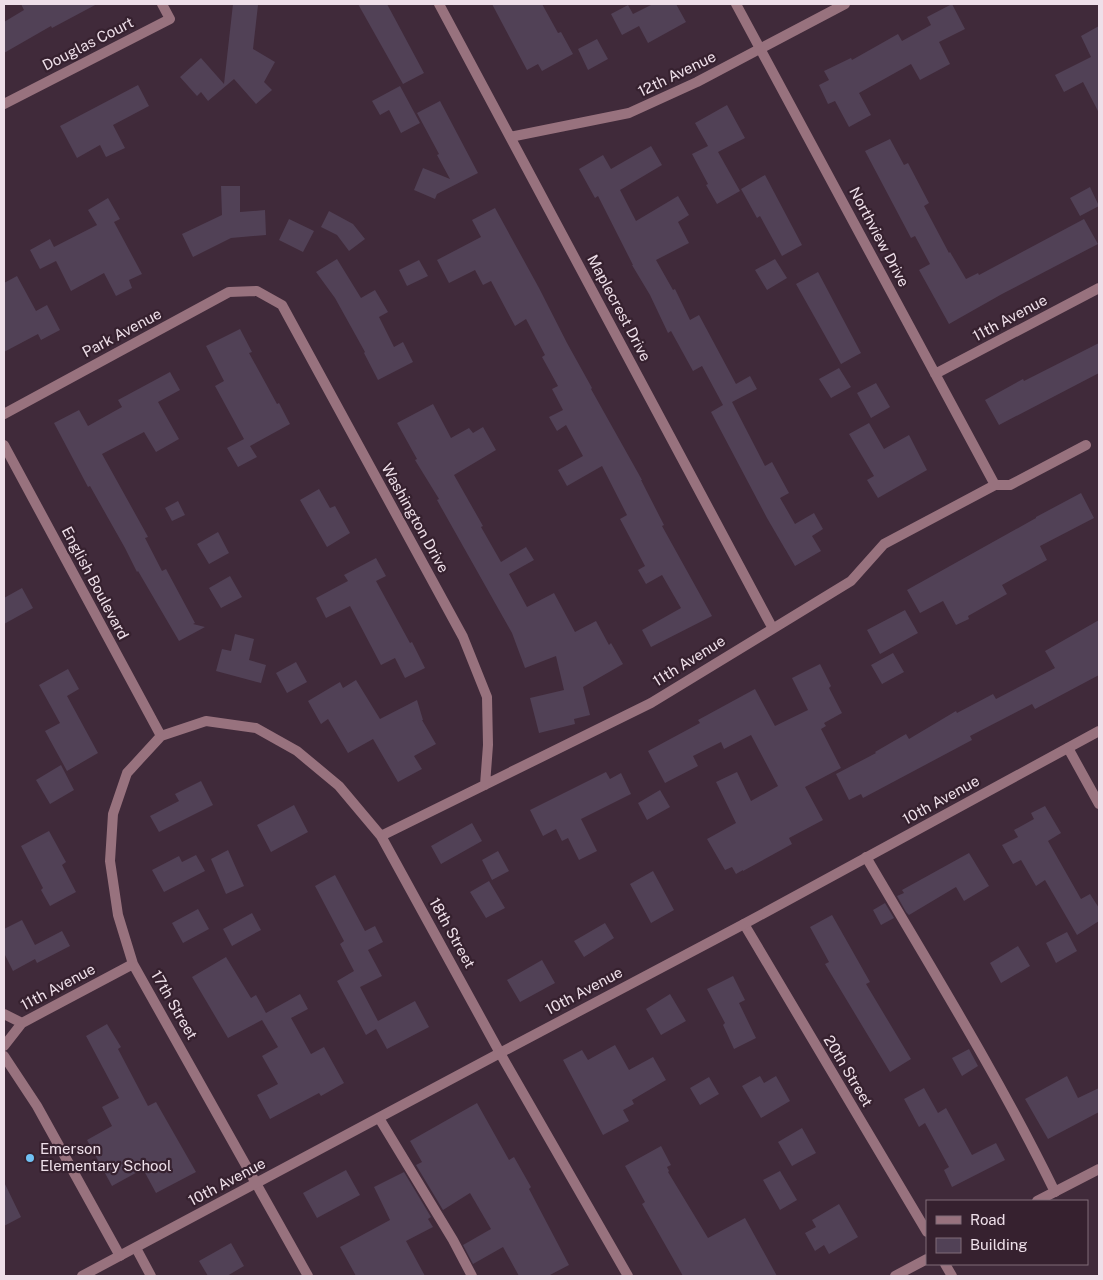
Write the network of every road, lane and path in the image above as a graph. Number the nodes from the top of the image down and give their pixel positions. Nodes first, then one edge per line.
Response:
1 (162, 4) edge
2 (439, 4) edge
3 (736, 4) edge
4 (845, 4) edge
5 (760, 49) junction
6 (4, 104) edge
7 (510, 137) junction
8 (1099, 288) edge
9 (257, 291) joint
10 (935, 374) junction
11 (4, 414) edge
12 (4, 445) edge
13 (1086, 445) dead end
14 (995, 485) junction
15 (772, 627) junction
16 (1099, 731) edge
17 (161, 736) junction
18 (1068, 748) junction
19 (485, 785) junction
20 (1099, 804) edge
21 (381, 836) junction
22 (866, 857) junction
23 (744, 924) junction
24 (133, 964) junction
25 (4, 1014) edge
26 (22, 1023) junction
27 (4, 1046) edge
28 (500, 1052) junction
29 (4, 1056) edge
30 (379, 1118) junction
31 (1099, 1169) edge
32 (257, 1183) junction
33 (1055, 1192) junction
34 (1039, 1200) edge
35 (926, 1230) edge
36 (136, 1248) junction
37 (120, 1256) junction
38 (926, 1260) edge
39 (946, 1265) edge
40 (82, 1276) edge
41 (151, 1276) edge
42 (308, 1276) edge
43 (472, 1276) edge
44 (628, 1276) edge
45 (894, 1276) edge
46 (952, 1276) edge

1 - 6 street, Douglas Court
2 - 7 street, Maplecrest Drive
3 - 5 street, Northview Drive
4 - 5 street, 12th Avenue
5 - 7 street, 12th Avenue
5 - 10 street, Northview Drive
7 - 15 street, Maplecrest Drive
8 - 10 street, 11th Avenue
9 - 11 street, Park Avenue
9 - 19 street, Washington Drive
10 - 14 street, Northview Drive
12 - 17 street, English Boulevard
13 - 14 street, 11th Avenue
14 - 15 street, 11th Avenue
15 - 19 street, 11th Avenue
16 - 18 street, 10th Avenue
17 - 21 street, 18th Street
17 - 24 street, 17th Street
18 - 20 street
18 - 22 street, 10th Avenue
19 - 21 street, 11th Avenue
21 - 28 street, 18th Street
22 - 23 street, 10th Avenue
22 - 33 street
23 - 28 street, 10th Avenue
23 - 35 street, 20th Street
24 - 26 street, 11th Avenue
24 - 32 street, 17th Street
25 - 26 street
26 - 27 street, 11th Avenue
28 - 30 street, 10th Avenue
28 - 44 street, 18th Street
29 - 37 street
30 - 32 street, 10th Avenue
30 - 43 street
31 - 33 street
32 - 36 street, 10th Avenue
32 - 42 street, 17th Street
33 - 34 street
36 - 37 street, 10th Avenue
36 - 41 street
37 - 40 street, 10th Avenue
38 - 45 street
39 - 46 street

